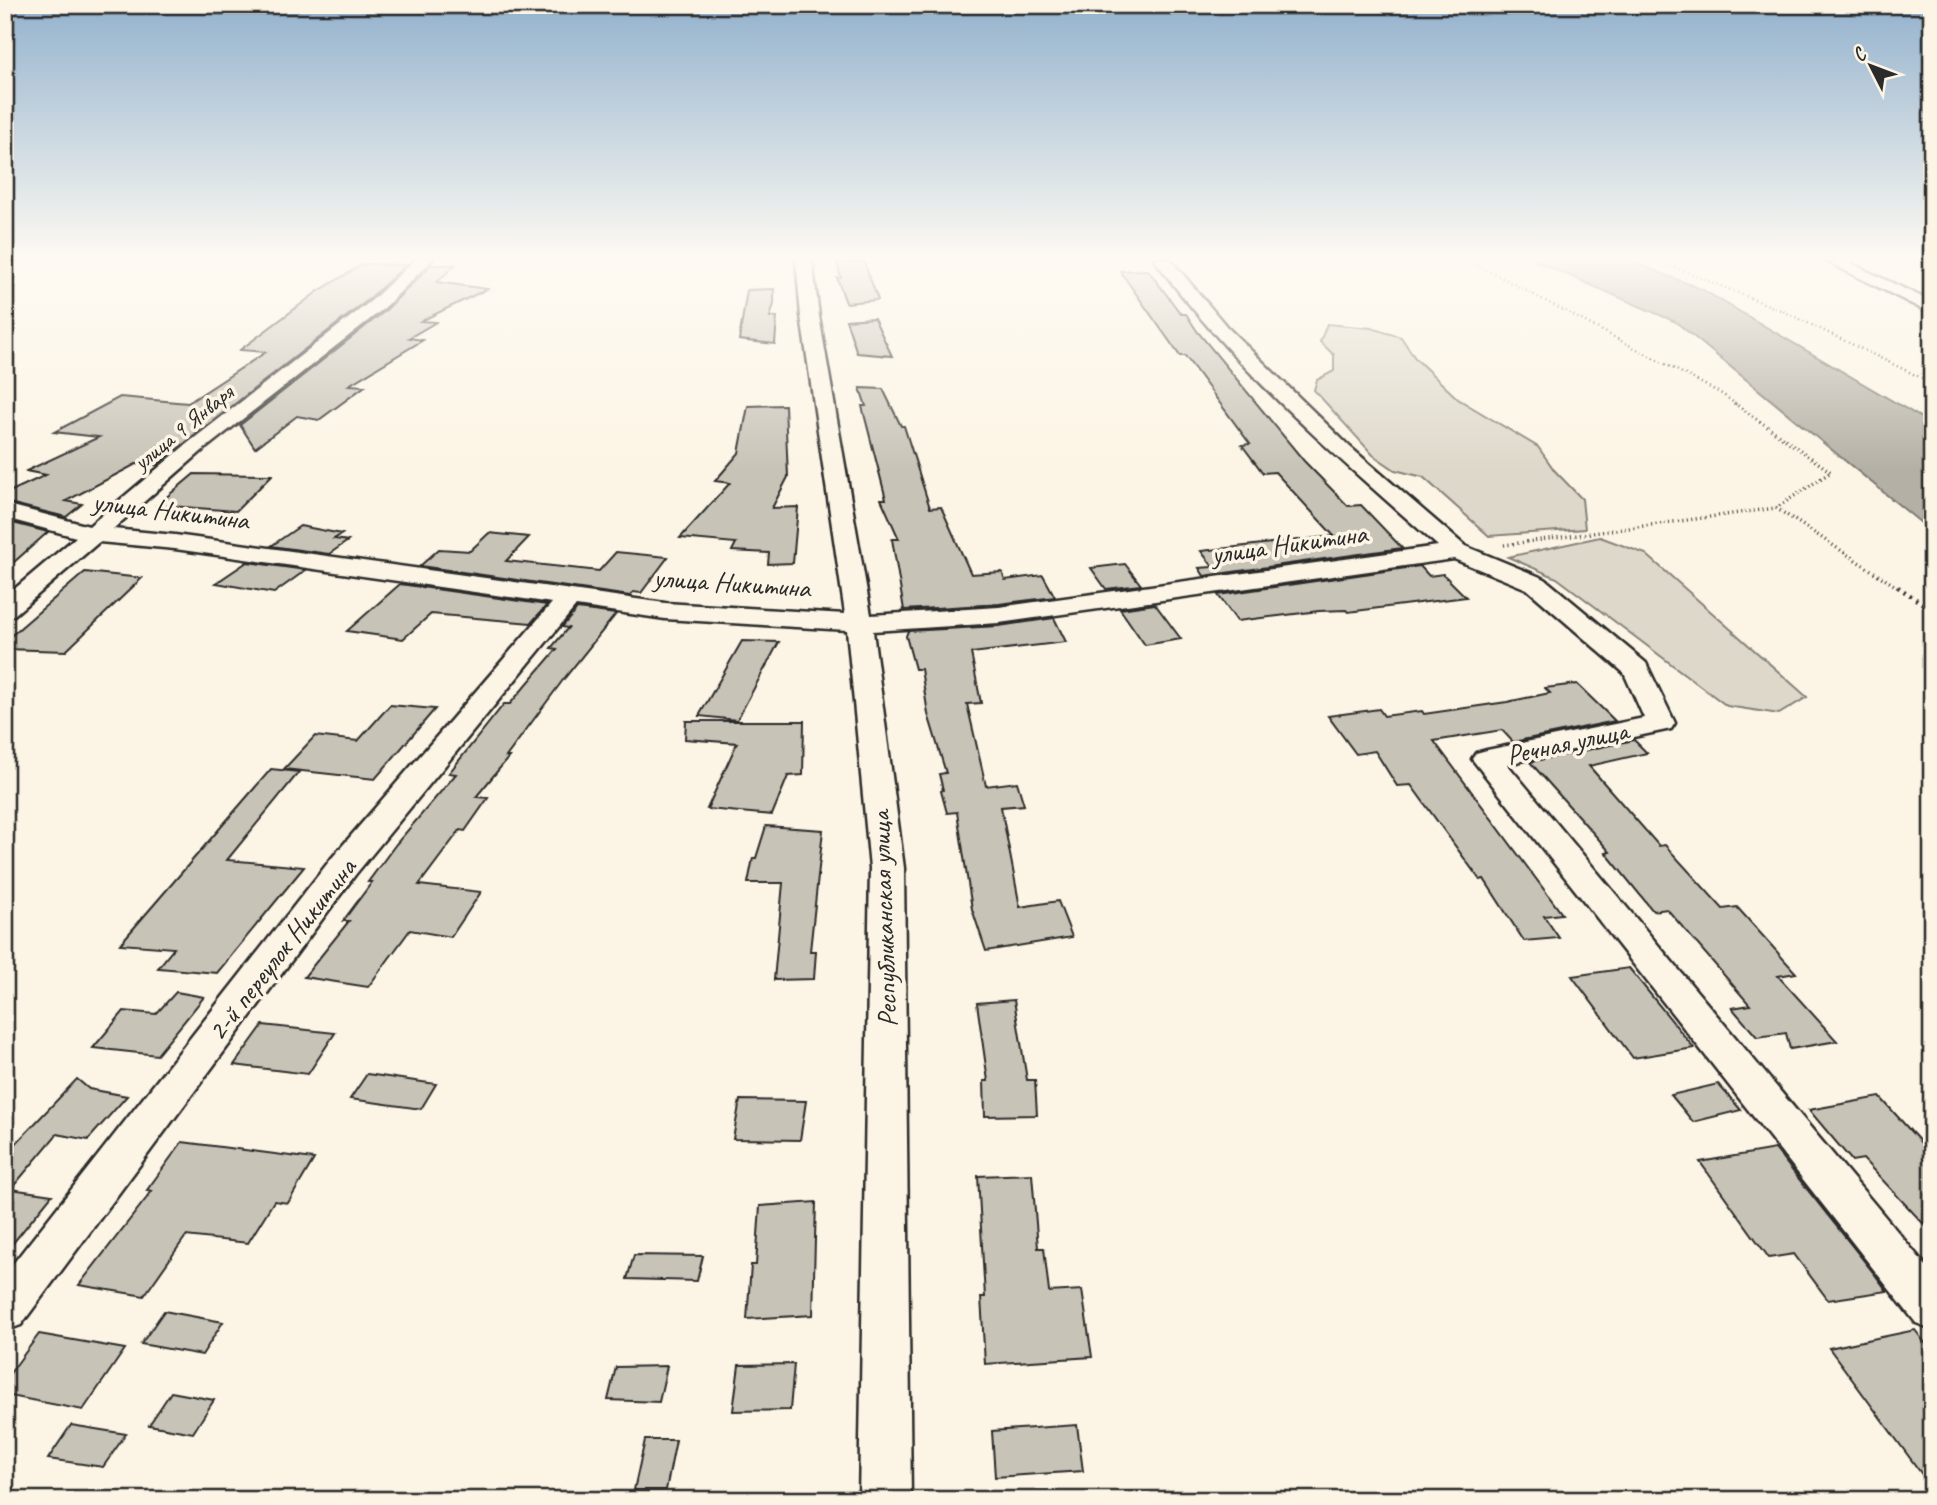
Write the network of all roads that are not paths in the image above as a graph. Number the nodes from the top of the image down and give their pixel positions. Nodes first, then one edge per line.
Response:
1 (346, 329) edge
2 (814, 329) edge
3 (1220, 329) edge
4 (5, 511) edge
5 (91, 534) junction
6 (1457, 551) junction
7 (570, 598) junction
8 (5, 610) edge
9 (859, 623) junction
10 (1932, 1307) edge
11 (5, 1310) edge
12 (885, 1500) edge

1 - 5 street, улица 9 Января
2 - 9 street, Республиканская улица
3 - 6 street, Речная улица
4 - 5 street, улица Никитина
5 - 7 street, улица Никитина
5 - 8 street, улица 9 Января
6 - 9 street, улица Никитина
6 - 10 street, Речная улица
7 - 9 street, улица Никитина
7 - 11 street, 2-й переулок Никитина
9 - 12 street, Республиканская улица

